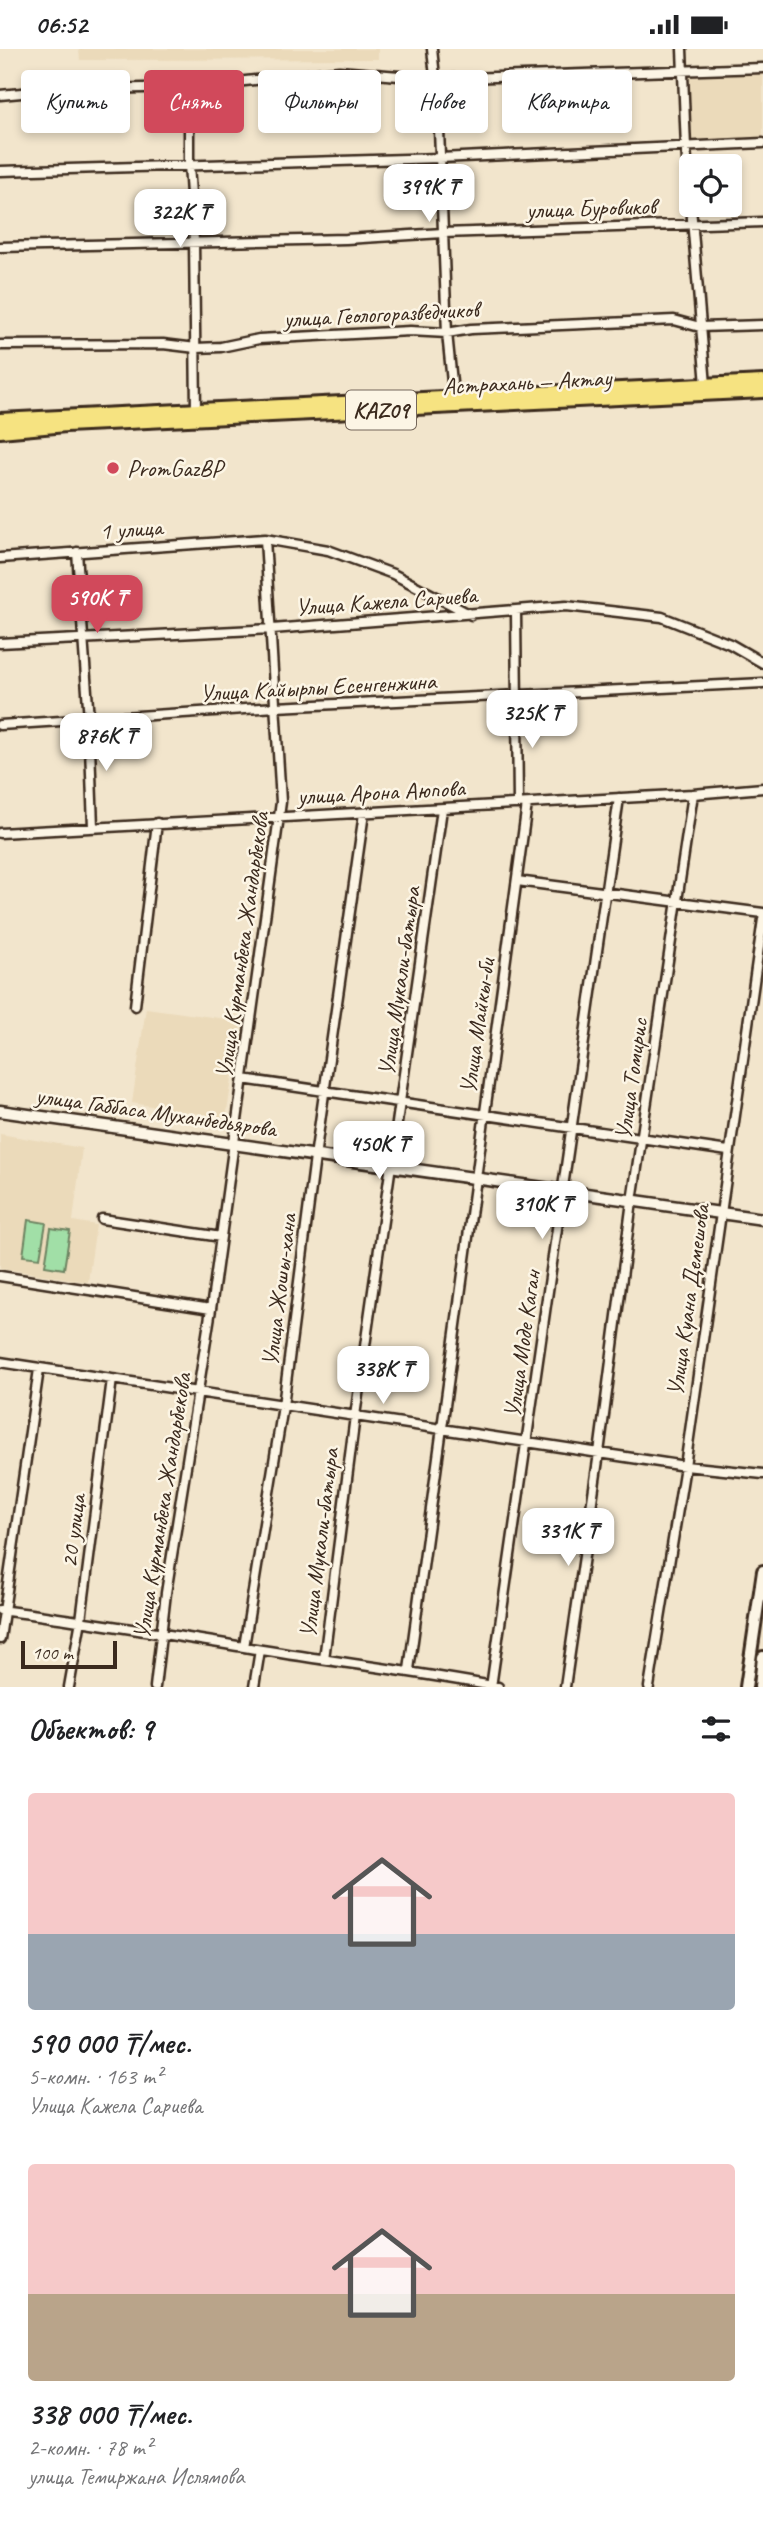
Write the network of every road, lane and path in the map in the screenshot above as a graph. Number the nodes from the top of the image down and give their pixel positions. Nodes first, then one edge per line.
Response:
1 (432, 49) edge
2 (682, 49) edge
3 (763, 68) edge
4 (434, 70) edge
5 (683, 71) junction
6 (395, 76) edge
7 (488, 77) edge
8 (244, 81) edge
9 (144, 88) edge
10 (0, 95) edge
11 (189, 133) edge
12 (438, 133) edge
13 (763, 143) edge
14 (686, 148) junction
15 (440, 157) junction
16 (189, 164) junction
17 (0, 171) edge
18 (763, 222) edge
19 (692, 224) junction
20 (443, 233) junction
21 (194, 241) junction
22 (0, 247) edge
23 (763, 324) edge
24 (700, 327) junction
25 (447, 333) junction
26 (0, 345) edge
27 (196, 348) junction
28 (763, 382) edge
29 (706, 385) junction
30 (763, 391) edge
31 (555, 397) junction
32 (454, 402) junction
33 (196, 410) junction
34 (0, 419) edge
35 (0, 431) edge
36 (265, 539) junction
37 (77, 552) junction
38 (0, 558) edge
39 (516, 612) junction
40 (471, 615) junction
41 (272, 629) junction
42 (83, 639) junction
43 (0, 643) edge
44 (763, 663) edge
45 (763, 683) edge
46 (518, 696) junction
47 (276, 708) junction
48 (89, 720) junction
49 (0, 725) edge
50 (763, 788) edge
51 (693, 794) junction
52 (619, 798) junction
53 (523, 804) junction
54 (442, 809) junction
55 (364, 813) junction
56 (279, 815) junction
57 (157, 823) junction
58 (93, 827) junction
59 (0, 833) edge
60 (517, 881) junction
61 (606, 892) junction
62 (677, 901) junction
63 (763, 916) edge
64 (135, 1006) dead end
65 (243, 1079) junction
66 (324, 1091) junction
67 (401, 1101) junction
68 (0, 1111) edge
69 (485, 1116) junction
70 (573, 1128) junction
71 (641, 1140) junction
72 (233, 1145) junction
73 (728, 1151) junction
74 (315, 1157) junction
75 (392, 1167) junction
76 (475, 1179) junction
77 (564, 1191) junction
78 (632, 1201) junction
79 (719, 1213) junction
80 (102, 1219) dead end
81 (763, 1219) edge
82 (221, 1237) junction
83 (0, 1276) edge
84 (211, 1309) junction
85 (0, 1362) edge
86 (39, 1369) junction
87 (112, 1379) junction
88 (199, 1394) junction
89 (283, 1406) junction
90 (355, 1416) junction
91 (441, 1429) junction
92 (527, 1441) junction
93 (599, 1453) junction
94 (685, 1466) junction
95 (763, 1473) edge
96 (763, 1571) edge
97 (2, 1610) edge
98 (81, 1620) junction
99 (161, 1635) junction
100 (0, 1639) edge
101 (244, 1647) junction
102 (260, 1650) junction
103 (763, 1657) edge
104 (324, 1659) junction
105 (409, 1670) junction
106 (69, 1687) edge
107 (155, 1687) edge
108 (254, 1687) edge
109 (494, 1687) edge
110 (565, 1687) edge
111 (649, 1687) edge
112 (746, 1687) edge
113 (760, 1687) edge

1 - 4 street
2 - 5 street
3 - 5 street
5 - 7 street
5 - 14 street
6 - 8 street
9 - 10 street
11 - 16 street
12 - 15 street
13 - 14 street
14 - 15 street
14 - 19 street
15 - 16 street
15 - 20 street
16 - 17 street
16 - 21 street
18 - 19 street, улица Буровиков
19 - 20 street, улица Буровиков
19 - 24 street
20 - 21 street, улица Буровиков
20 - 25 street
21 - 22 street, улица Буровиков
21 - 27 street
23 - 24 street, улица Геологоразведчиков
24 - 25 street, улица Геологоразведчиков
24 - 29 street
25 - 27 street, улица Геологоразведчиков
25 - 32 street
26 - 27 street, улица Геологоразведчиков
27 - 33 street
28 - 29 highway, Астрахань — Актау / KAZ09
29 - 31 highway, Астрахань — Актау / KAZ09
30 - 31 highway, Астрахань — Актау / KAZ09
31 - 32 highway, Астрахань — Актау / KAZ09
32 - 33 highway, Астрахань — Актау / KAZ09
32 - 35 highway, Астрахань — Актау / KAZ09
33 - 34 highway, Астрахань — Актау / KAZ09
36 - 37 street, 1 улица
36 - 40 street, 1 улица
36 - 41 street, Улица Курманбека Жандарбекова
37 - 38 street, 1 улица
37 - 42 street
39 - 40 street, Улица Кажела Сариева
39 - 44 street, Улица Кажела Сариева
39 - 46 street, Улица Майкы-би
40 - 41 street, Улица Кажела Сариева
41 - 42 street, Улица Кажела Сариева
41 - 47 street, Улица Курманбека Жандарбекова
42 - 43 street, Улица Кажела Сариева
42 - 48 street
45 - 46 street, Улица Кайырлы Есенгенжина
46 - 47 street, Улица Кайырлы Есенгенжина
46 - 53 street, Улица Майкы-би
47 - 48 street, Улица Кайырлы Есенгенжина
47 - 56 street, Улица Курманбека Жандарбекова
48 - 49 street, Улица Кайырлы Есенгенжина
48 - 58 street
50 - 51 street, улица Арона Аюпова
51 - 52 street, улица Арона Аюпова
51 - 62 street, Улица Томирис
52 - 53 street, улица Арона Аюпова
52 - 61 street, Улица Моде Каган
53 - 54 street, улица Арона Аюпова
53 - 60 street, Улица Майкы-би
54 - 55 street, улица Арона Аюпова
54 - 67 street, Улица Мукали-батыра
55 - 56 street, улица Арона Аюпова
55 - 66 street, Улица Жошы-хана
56 - 57 street, улица Арона Аюпова
56 - 65 street, Улица Курманбека Жандарбекова
57 - 58 street, улица Арона Аюпова
57 - 64 street
58 - 59 street, улица Арона Аюпова
60 - 61 street
60 - 69 street, Улица Майкы-би
61 - 62 street
61 - 70 street, Улица Моде Каган
62 - 63 street
62 - 71 street, Улица Томирис
63 - 73 street, Улица Куана Демешова
65 - 66 street
65 - 72 street, Улица Курманбека Жандарбекова
66 - 67 street
66 - 74 street, Улица Жошы-хана
67 - 69 street
67 - 75 street, Улица Мукали-батыра
68 - 72 street, улица Габбаса Муханбедьярова
69 - 70 street
69 - 76 street, Улица Майкы-би
70 - 71 street
70 - 77 street, Улица Моде Каган
71 - 73 street
71 - 78 street, Улица Томирис
72 - 74 street, улица Габбаса Муханбедьярова
72 - 82 street, Улица Курманбека Жандарбекова
73 - 79 street, Улица Куана Демешова
74 - 75 street, улица Габбаса Муханбедьярова
74 - 89 street, Улица Жошы-хана
75 - 76 street, улица Габбаса Муханбедьярова
75 - 90 street, Улица Мукали-батыра
76 - 77 street, улица Габбаса Муханбедьярова
76 - 91 street, Улица Майкы-би
77 - 78 street, улица Габбаса Муханбедьярова
77 - 92 street, Улица Моде Каган
78 - 79 street, улица Габбаса Муханбедьярова
78 - 93 street, Улица Томирис
79 - 81 street, улица Габбаса Муханбедьярова
79 - 94 street, Улица Куана Демешова
80 - 82 street
82 - 84 street, Улица Курманбека Жандарбекова
83 - 84 street
84 - 88 street, Улица Курманбека Жандарбекова
85 - 86 street
86 - 87 street
86 - 97 street
87 - 88 street
87 - 98 street, 20 улица
88 - 89 street
88 - 99 street, Улица Курманбека Жандарбекова
89 - 90 street
89 - 101 street, Улица Жошы-хана
90 - 91 street
90 - 104 street, Улица Мукали-батыра
91 - 92 street
91 - 105 street, Улица Майкы-би
92 - 93 street
92 - 109 street, Улица Моде Каган
93 - 94 street
93 - 110 street, Улица Томирис
94 - 95 street
94 - 111 street, Улица Куана Демешова
96 - 112 main road
97 - 98 street
97 - 100 street
98 - 99 street
98 - 106 street, 20 улица
99 - 101 street
99 - 107 street, Улица Курманбека Жандарбекова
101 - 102 street
102 - 104 street
102 - 108 street
103 - 113 main road
104 - 105 street
105 - 109 street

